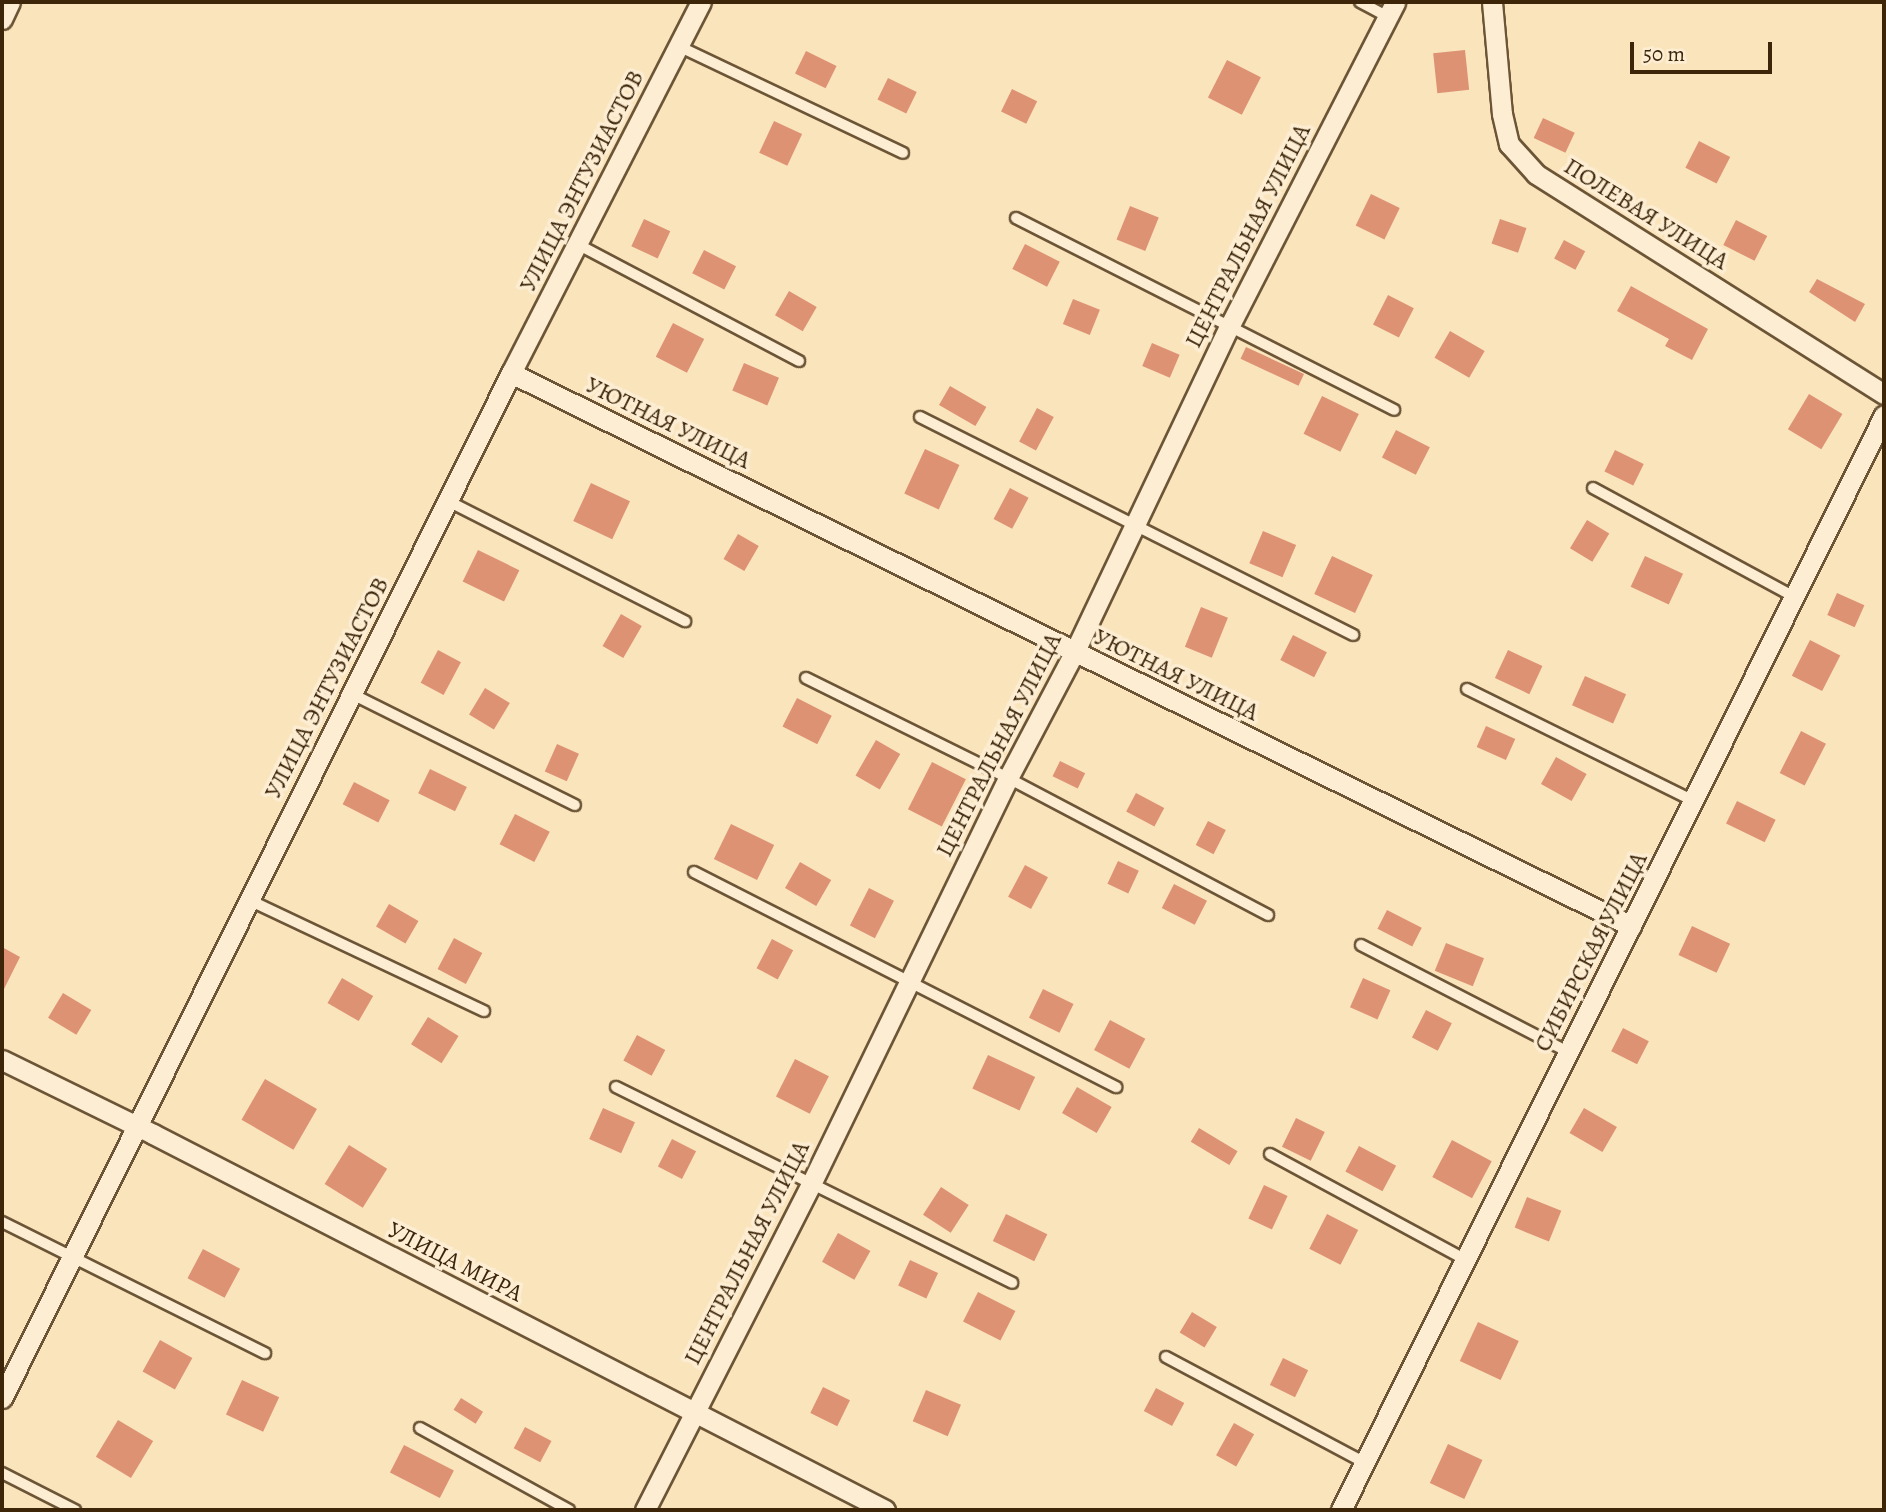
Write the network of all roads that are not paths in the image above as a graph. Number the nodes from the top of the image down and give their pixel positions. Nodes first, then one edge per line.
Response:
1 (10, 2) edge
2 (701, 2) edge
3 (1360, 2) edge
4 (1492, 2) edge
5 (1391, 9) edge
6 (2, 19) edge
7 (678, 46) junction
8 (903, 153) dead end
9 (1016, 218) dead end
10 (577, 244) junction
11 (1229, 327) junction
12 (800, 361) dead end
13 (511, 373) junction
14 (1884, 394) edge
15 (1394, 410) dead end
16 (1884, 415) edge
17 (920, 417) dead end
18 (1593, 488) dead end
19 (448, 501) junction
20 (1132, 526) junction
21 (1793, 596) junction
22 (685, 621) dead end
23 (1353, 635) dead end
24 (1074, 653) junction
25 (806, 678) dead end
26 (1467, 689) dead end
27 (352, 694) junction
28 (1008, 778) junction
29 (1694, 801) junction
30 (575, 805) dead end
31 (694, 872) dead end
32 (249, 900) junction
33 (1268, 915) dead end
34 (1631, 926) junction
35 (1361, 945) dead end
36 (911, 980) junction
37 (484, 1011) dead end
38 (1567, 1052) junction
39 (2, 1060) edge
40 (616, 1087) dead end
41 (1116, 1087) dead end
42 (139, 1127) junction
43 (1270, 1154) dead end
44 (811, 1184) junction
45 (2, 1222) edge
46 (73, 1258) junction
47 (1464, 1259) junction
48 (1012, 1283) dead end
49 (265, 1353) dead end
50 (1166, 1357) dead end
51 (2, 1398) edge
52 (693, 1412) junction
53 (420, 1428) dead end
54 (1365, 1462) junction
55 (2, 1474) edge
56 (75, 1510) edge
57 (569, 1510) edge
58 (645, 1510) edge
59 (885, 1510) edge
60 (1341, 1510) edge

1 - 6 street
2 - 7 street, УЛИЦА ЭНТУЗИАСТОВ
3 - 5 lane
4 - 14 street, ПОЛЕВАЯ УЛИЦА
5 - 11 street, ЦЕНТРАЛЬНАЯ УЛИЦА
7 - 8 lane
7 - 10 street, УЛИЦА ЭНТУЗИАСТОВ
9 - 11 lane
10 - 12 lane
10 - 13 street, УЛИЦА ЭНТУЗИАСТОВ
11 - 15 lane
11 - 20 street, ЦЕНТРАЛЬНАЯ УЛИЦА
13 - 19 street, УЛИЦА ЭНТУЗИАСТОВ
13 - 24 street, УЮТНАЯ УЛИЦА
16 - 21 street, СИБИРСКАЯ УЛИЦА
17 - 20 lane
18 - 21 lane
19 - 22 lane
19 - 27 street, УЛИЦА ЭНТУЗИАСТОВ
20 - 23 lane
20 - 24 street, ЦЕНТРАЛЬНАЯ УЛИЦА
21 - 29 street, СИБИРСКАЯ УЛИЦА
24 - 28 street, ЦЕНТРАЛЬНАЯ УЛИЦА
24 - 34 street, УЮТНАЯ УЛИЦА
25 - 28 lane
26 - 29 lane
27 - 30 lane
27 - 32 street, УЛИЦА ЭНТУЗИАСТОВ
28 - 33 lane
28 - 36 street, ЦЕНТРАЛЬНАЯ УЛИЦА
29 - 34 street, СИБИРСКАЯ УЛИЦА
31 - 36 lane
32 - 37 lane
32 - 42 street, УЛИЦА ЭНТУЗИАСТОВ
34 - 38 street, СИБИРСКАЯ УЛИЦА
35 - 38 lane
36 - 41 lane
36 - 44 street, ЦЕНТРАЛЬНАЯ УЛИЦА
38 - 47 street, СИБИРСКАЯ УЛИЦА
39 - 42 street, УЛИЦА МИРА
40 - 44 lane
42 - 46 street, УЛИЦА ЭНТУЗИАСТОВ
42 - 52 street, УЛИЦА МИРА
43 - 47 lane
44 - 48 lane
44 - 52 street, ЦЕНТРАЛЬНАЯ УЛИЦА
45 - 46 lane
46 - 49 lane
46 - 51 street, УЛИЦА ЭНТУЗИАСТОВ
47 - 54 street, СИБИРСКАЯ УЛИЦА
50 - 54 lane
52 - 58 street, ЦЕНТРАЛЬНАЯ УЛИЦА
52 - 59 street, УЛИЦА МИРА
53 - 57 lane
54 - 60 street, СИБИРСКАЯ УЛИЦА
55 - 56 lane

